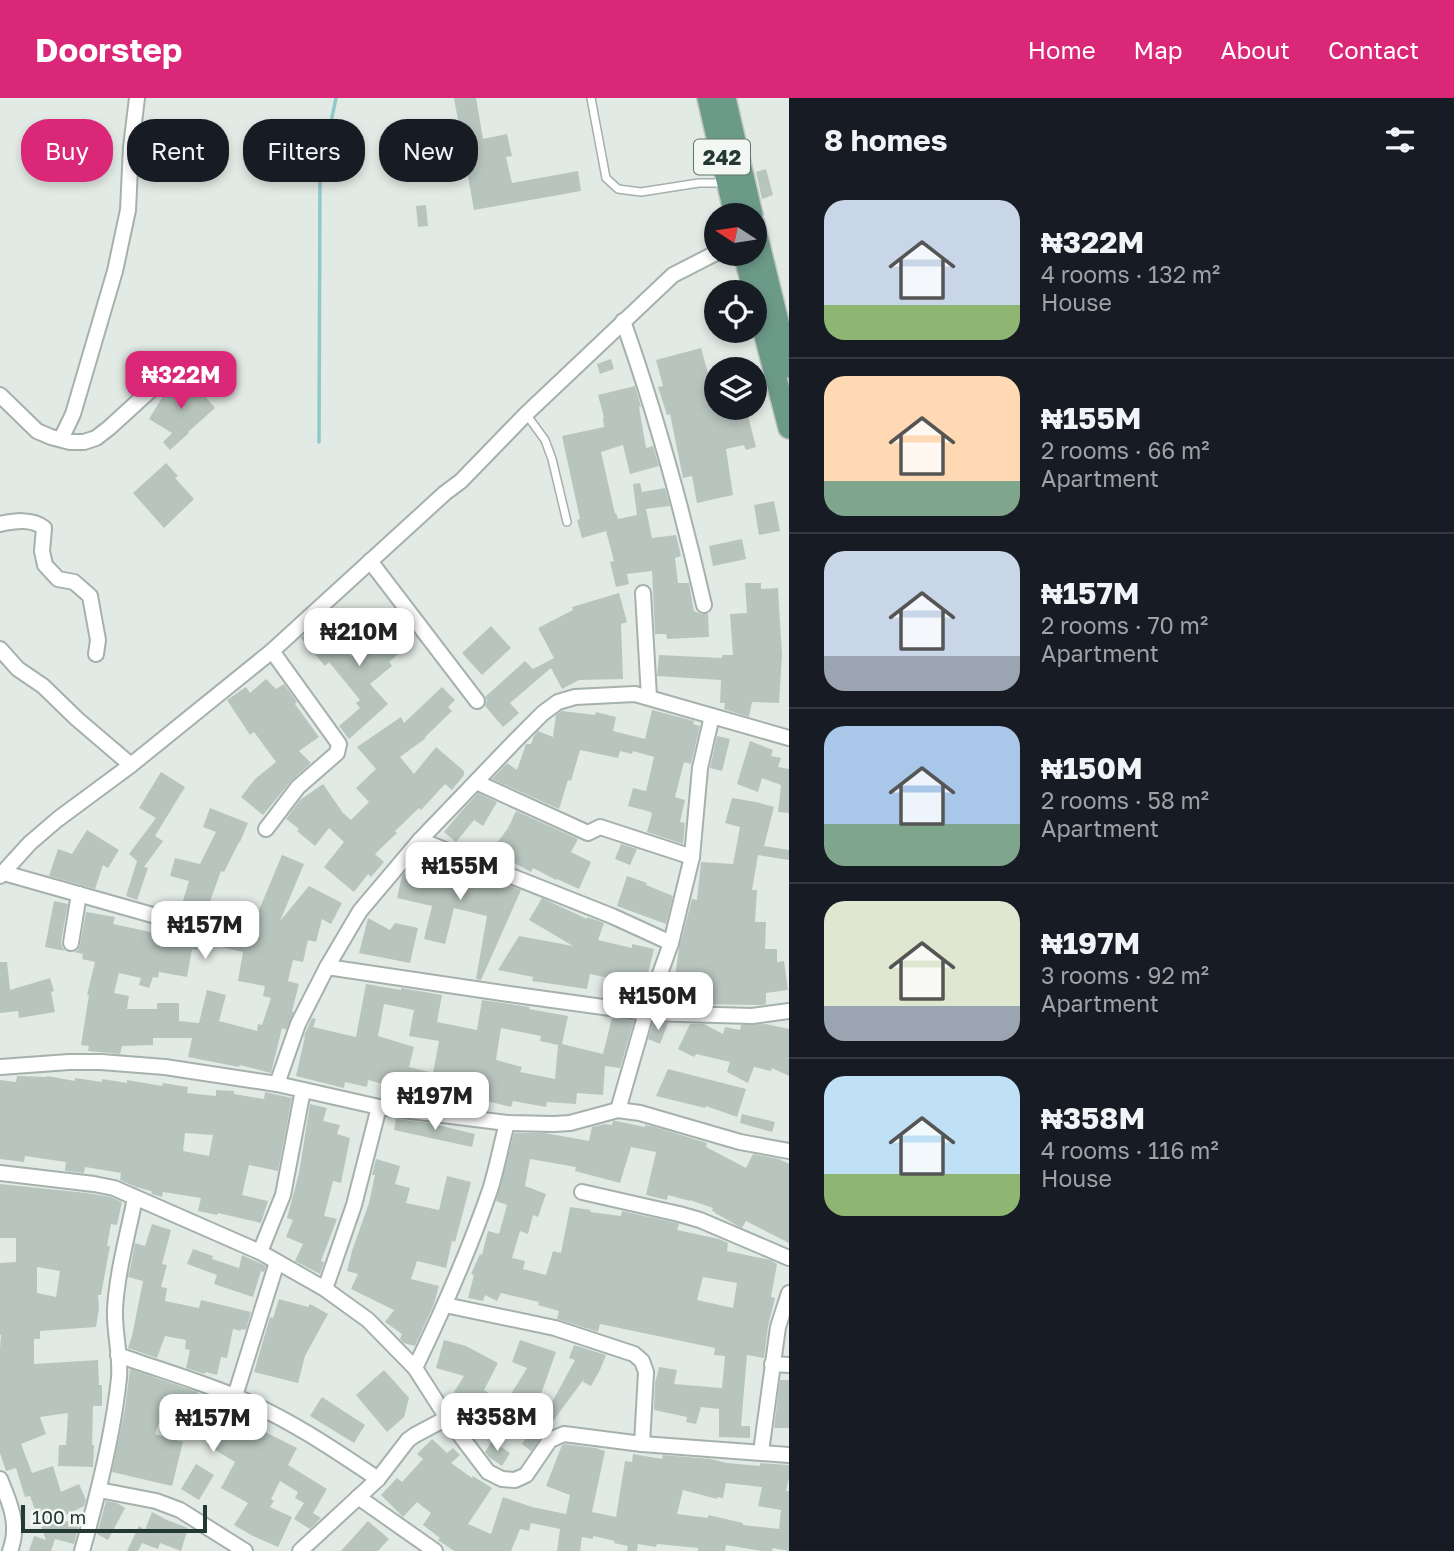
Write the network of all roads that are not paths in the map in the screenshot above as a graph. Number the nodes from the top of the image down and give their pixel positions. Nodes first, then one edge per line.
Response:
1 (137, 98) edge
2 (591, 98) edge
3 (708, 98) edge
4 (725, 98) edge
5 (727, 183) junction
6 (732, 203) edge
7 (749, 203) edge
8 (704, 259) edge
9 (764, 266) edge
10 (623, 321) junction
11 (767, 343) edge
12 (178, 365) dead end
13 (789, 367) edge
14 (0, 395) edge
15 (526, 414) junction
16 (789, 428) edge
17 (61, 439) junction
18 (567, 522) dead end
19 (0, 524) edge
20 (370, 561) junction
21 (643, 593) dead end
22 (704, 605) dead end
23 (0, 649) edge
24 (272, 651) junction
25 (96, 654) dead end
26 (649, 697) junction
27 (477, 701) dead end
28 (712, 716) junction
29 (789, 738) edge
30 (131, 765) junction
31 (476, 782) junction
32 (265, 829) dead end
33 (420, 840) junction
34 (692, 857) junction
35 (2, 874) edge
36 (79, 894) junction
37 (156, 916) dead end
38 (71, 943) dead end
39 (671, 943) junction
40 (327, 967) junction
41 (789, 1011) edge
42 (646, 1013) junction
43 (0, 1067) edge
44 (277, 1084) junction
45 (303, 1090) junction
46 (379, 1107) junction
47 (618, 1110) junction
48 (507, 1123) junction
49 (789, 1151) edge
50 (0, 1173) edge
51 (582, 1192) dead end
52 (135, 1198) junction
53 (260, 1252) junction
54 (789, 1258) edge
55 (276, 1262) junction
56 (325, 1289) junction
57 (789, 1293) edge
58 (445, 1305) junction
59 (118, 1355) junction
60 (772, 1364) junction
61 (789, 1365) edge
62 (415, 1368) junction
63 (235, 1396) junction
64 (447, 1418) junction
65 (642, 1444) junction
66 (761, 1452) junction
67 (789, 1455) edge
68 (0, 1479) edge
69 (378, 1479) junction
70 (99, 1490) junction
71 (358, 1497) junction
72 (10, 1551) edge
73 (82, 1551) edge
74 (245, 1551) edge
75 (300, 1551) edge
76 (435, 1551) edge

1 - 17 street
2 - 5 lane
3 - 5 main road, 242
4 - 7 main road
5 - 6 main road, 242
8 - 10 street
9 - 13 main road
10 - 15 street
10 - 22 street
11 - 16 main road
12 - 17 street
14 - 17 street
15 - 18 lane
15 - 20 street
19 - 25 street
20 - 24 street
20 - 27 street
21 - 26 street
23 - 30 street
24 - 30 street
24 - 32 street
26 - 28 street
26 - 31 street
28 - 29 street
28 - 34 street
30 - 35 street
31 - 33 street
31 - 34 street
33 - 39 street
33 - 40 street
34 - 39 street
35 - 36 street
36 - 37 street
36 - 38 street
39 - 42 street
40 - 42 street
40 - 44 street
41 - 42 street
42 - 47 street
43 - 44 street
44 - 45 street
45 - 46 street
45 - 53 street
46 - 48 street
46 - 56 street
47 - 48 street
47 - 49 street
48 - 58 street
50 - 52 street
51 - 54 street
52 - 53 street
52 - 59 street
53 - 55 street
55 - 56 street
55 - 63 street
56 - 62 street
57 - 60 street
58 - 62 street
58 - 65 street
59 - 63 street
59 - 70 street
60 - 61 street
60 - 66 street
62 - 64 street
63 - 69 street
64 - 65 street
64 - 69 street
65 - 66 street
66 - 67 street
68 - 72 street
69 - 71 street
70 - 73 street
70 - 74 street
71 - 75 street
71 - 76 street

